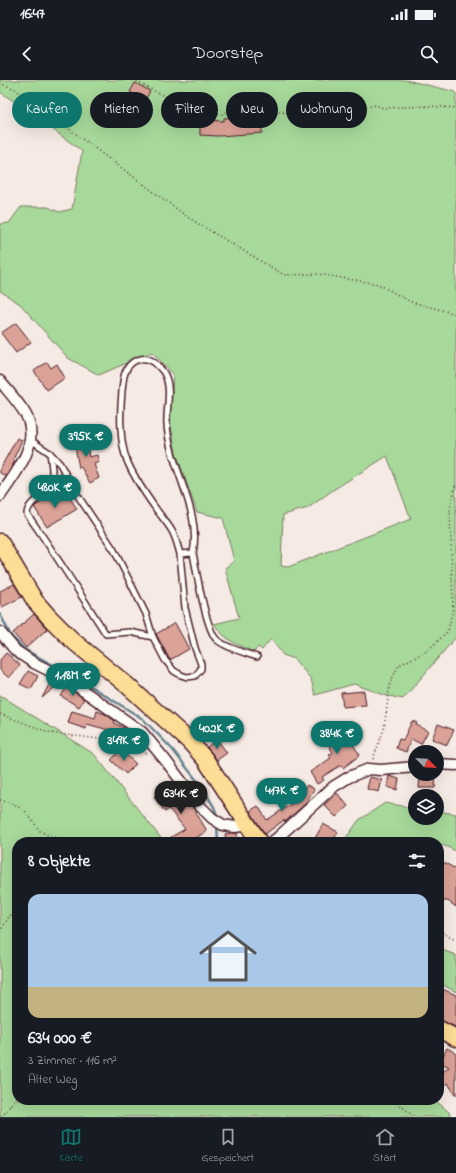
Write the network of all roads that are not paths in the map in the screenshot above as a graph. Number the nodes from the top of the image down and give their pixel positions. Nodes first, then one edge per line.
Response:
1 (0, 381) edge
2 (30, 442) junction
3 (50, 453) junction
4 (0, 496) edge
5 (0, 542) edge
6 (193, 553) junction
7 (180, 554) junction
8 (0, 632) edge
9 (153, 637) junction
10 (257, 657) dead end
11 (444, 763) edge
12 (456, 765) edge
13 (408, 768) edge
14 (246, 823) junction
15 (256, 837) edge
16 (278, 837) edge
17 (444, 1032) edge
18 (456, 1038) edge

1 - 2 street
2 - 3 lane
2 - 4 street
3 - 9 lane
3 - 9 lane
5 - 14 main road
6 - 7 lane
6 - 7 lane
6 - 10 lane
7 - 9 lane
8 - 14 street
11 - 12 street
13 - 16 street
14 - 15 main road
17 - 18 main road

